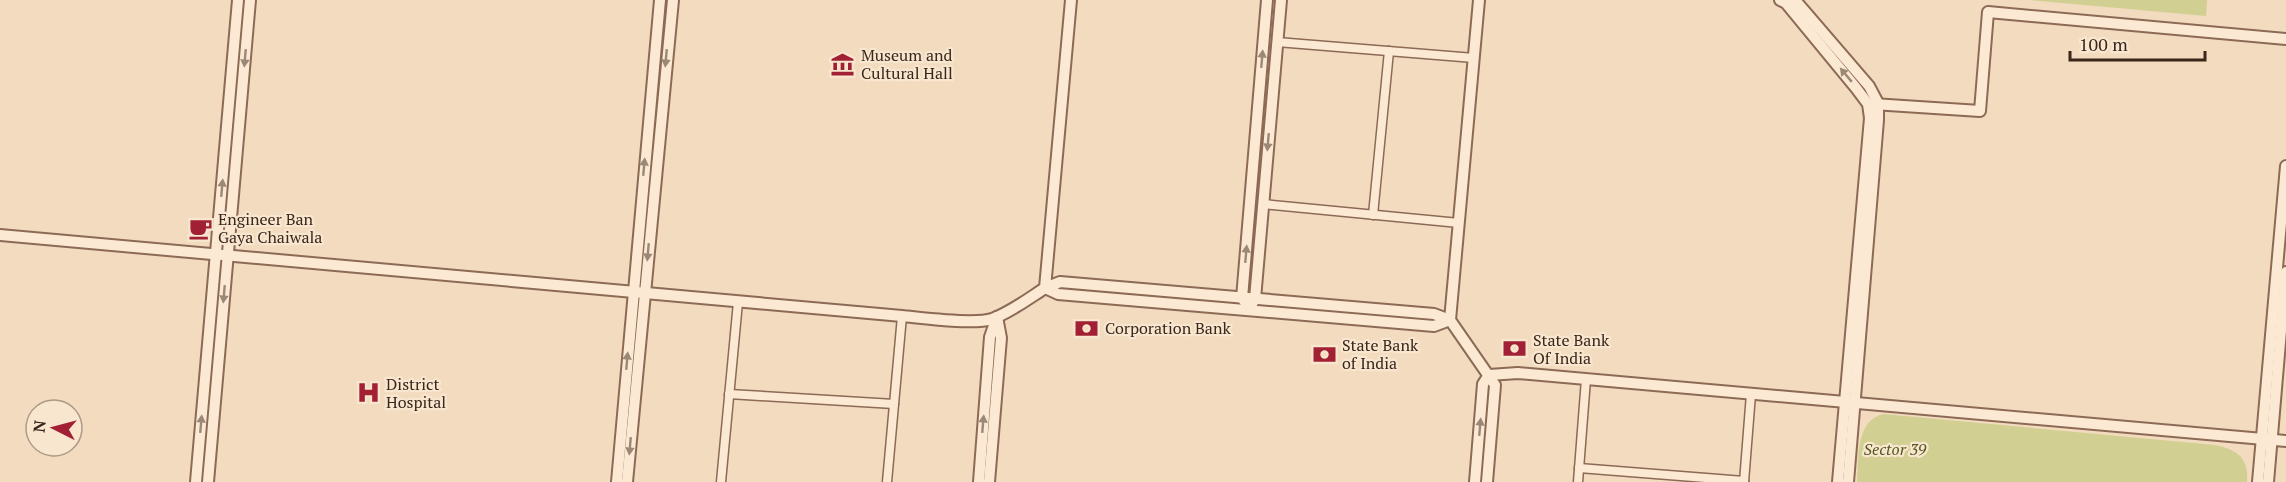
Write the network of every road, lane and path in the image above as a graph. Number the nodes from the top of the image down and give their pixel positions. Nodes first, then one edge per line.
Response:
1 (238, 0) edge
2 (250, 0) edge
3 (660, 0) edge
4 (673, 0) edge
5 (1071, 0) edge
6 (1267, 0) edge
7 (1281, 0) edge
8 (1479, 0) edge
9 (1780, 0) edge
10 (1795, 0) edge
11 (2286, 39) edge
12 (1277, 42) junction
13 (1389, 51) junction
14 (1473, 58) junction
15 (1873, 104) junction
16 (2286, 166) edge
17 (1263, 204) junction
18 (1373, 215) junction
19 (1459, 223) junction
20 (0, 236) edge
21 (216, 255) junction
22 (228, 256) junction
23 (2286, 272) edge
24 (1045, 288) junction
25 (638, 294) junction
26 (1242, 298) junction
27 (1255, 299) junction
28 (738, 302) junction
29 (1249, 310) junction
30 (902, 316) junction
31 (997, 317) junction
32 (1450, 320) junction
33 (1490, 375) junction
34 (1586, 379) junction
35 (729, 394) junction
36 (1751, 394) junction
37 (1850, 402) junction
38 (894, 404) junction
39 (2267, 440) junction
40 (2286, 441) edge
41 (1579, 468) junction
42 (1744, 481) edge
43 (196, 482) edge
44 (208, 482) edge
45 (617, 482) edge
46 (627, 482) edge
47 (721, 482) edge
48 (887, 482) edge
49 (978, 482) edge
50 (989, 482) edge
51 (1475, 482) edge
52 (1487, 482) edge
53 (1578, 482) edge
54 (1838, 482) edge
55 (1848, 482) edge
56 (2258, 482) edge
57 (2268, 482) edge

21 -> 1 street
2 -> 22 street
25 -> 3 street
4 -> 25 street
5 - 24 street
26 -> 6 street
7 - 12 street
8 - 14 street
15 -> 9 street
10 - 15 street
11 - 15 street
12 - 13 street
12 -> 17 street
13 - 14 street
13 - 18 street
14 - 19 street
15 - 37 street
16 - 39 street
17 - 18 street
17 - 27 street
18 - 19 street
19 - 32 street
20 - 21 street
21 - 22 street
43 -> 21 street
22 - 25 street
22 -> 44 street
23 - 39 street
24 - 26 street
24 - 29 street
24 - 31 street
25 - 28 street
45 -> 25 street
25 -> 46 street
26 - 27 street
26 - 29 street
27 - 29 street
27 - 32 street
28 - 30 street
28 - 35 street
29 - 32 street
30 - 31 street
30 - 38 street
49 -> 31 street
31 - 50 street
32 - 33 street
33 - 34 street
51 -> 33 street
33 - 52 street
34 - 36 street
34 - 41 street
35 - 38 street
35 - 47 street
36 - 37 street
36 - 42 street
37 - 39 street
37 - 54 street
37 - 55 street
38 - 48 street
39 - 40 street
39 - 56 street
39 - 57 street
41 - 42 street
41 - 53 street

